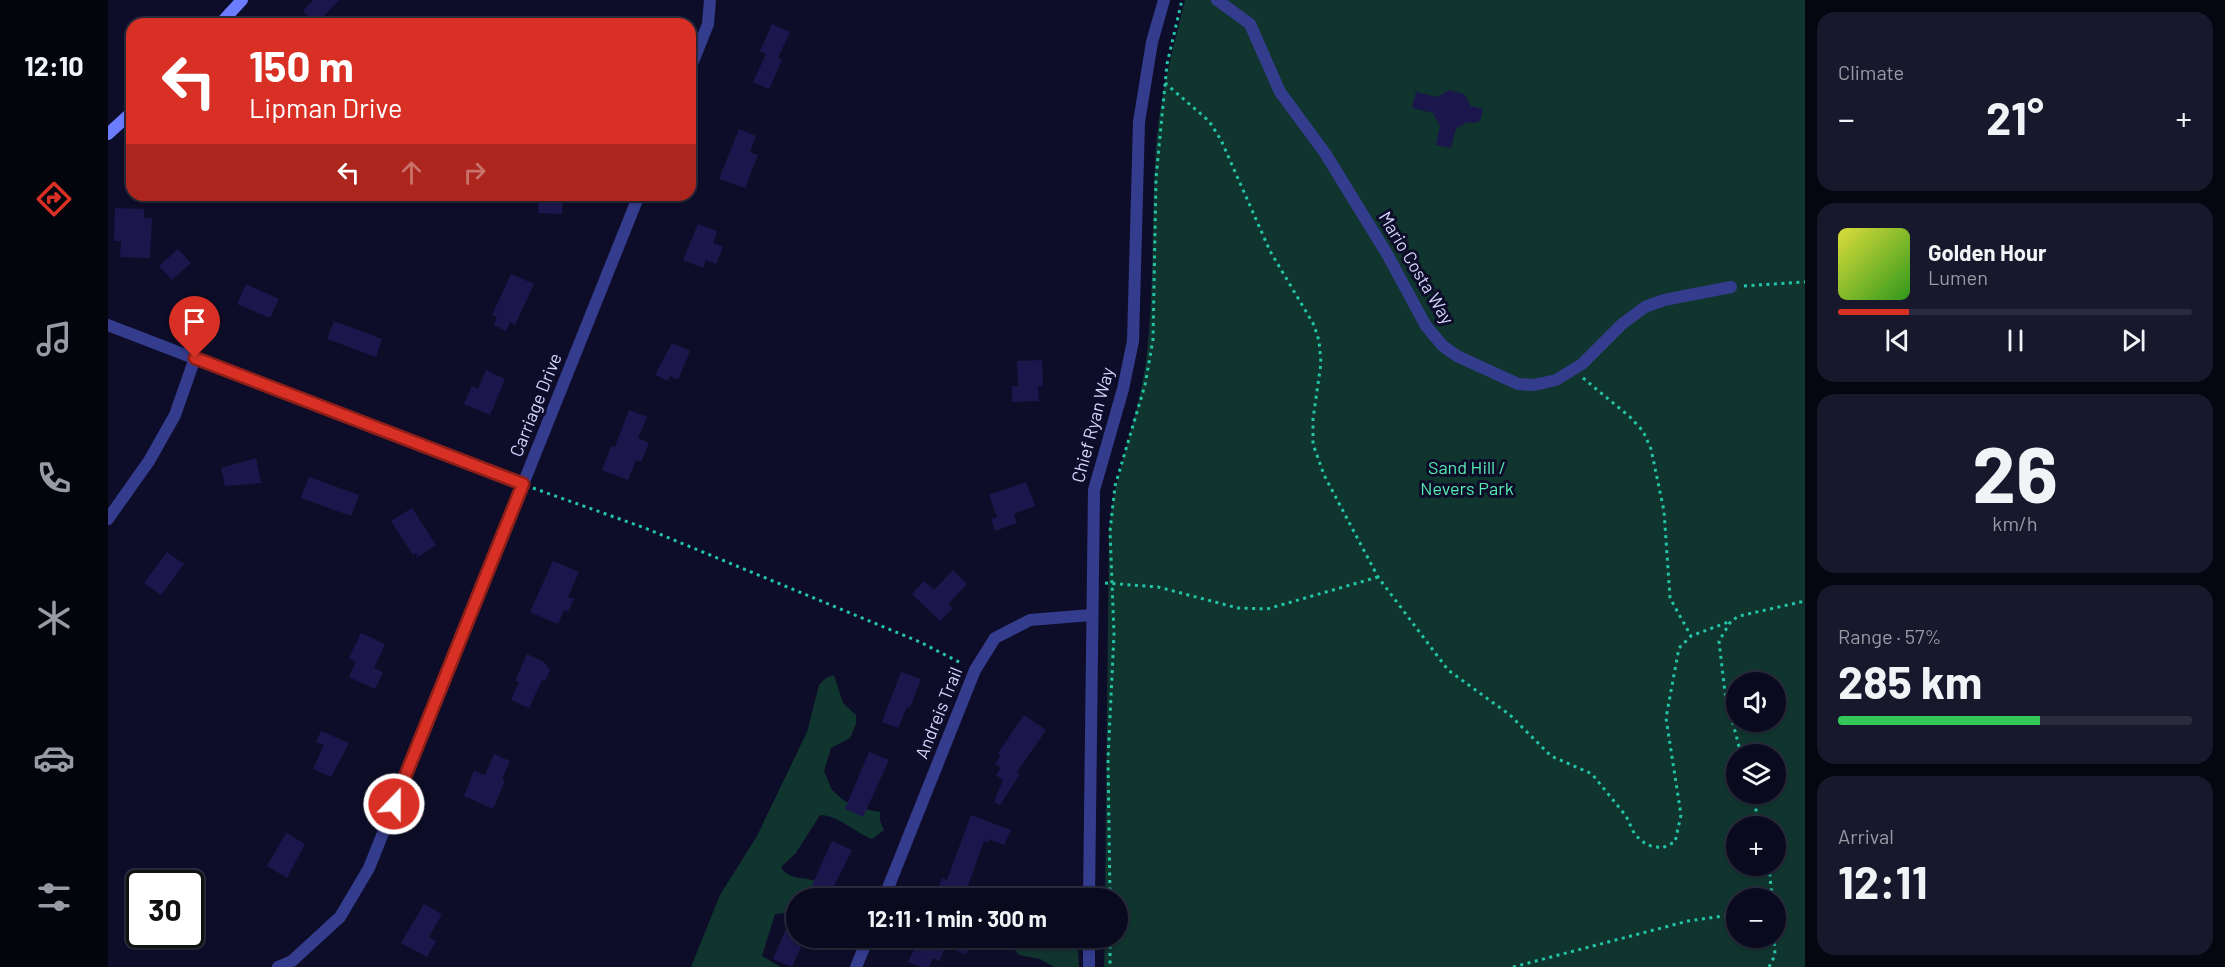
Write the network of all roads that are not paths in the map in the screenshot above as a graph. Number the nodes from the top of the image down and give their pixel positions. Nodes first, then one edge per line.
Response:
1 (242, 0) edge
2 (710, 0) edge
3 (1164, 0) edge
4 (1217, 0) edge
5 (226, 18) edge
6 (696, 54) edge
7 (126, 118) edge
8 (108, 134) edge
9 (637, 201) edge
10 (1731, 287) road end
11 (108, 325) edge
12 (195, 358) junction
13 (523, 484) junction
14 (108, 519) edge
15 (1091, 615) junction
16 (888, 888) edge
17 (1089, 888) edge
18 (864, 948) edge
19 (1089, 948) edge
20 (278, 967) edge
21 (856, 967) edge
22 (1089, 967) edge

1 - 5 main road
2 - 6 street
3 - 15 street, Chief Ryan Way
4 - 10 street, Mario Costa Way
7 - 8 main road
9 - 13 street, Carriage Drive
11 - 12 street
12 - 13 street
12 - 14 street
13 - 20 street, Carriage Drive
15 - 16 street, Andreis Trail
15 - 17 street, Chief Ryan Way
18 - 21 street
19 - 22 street

